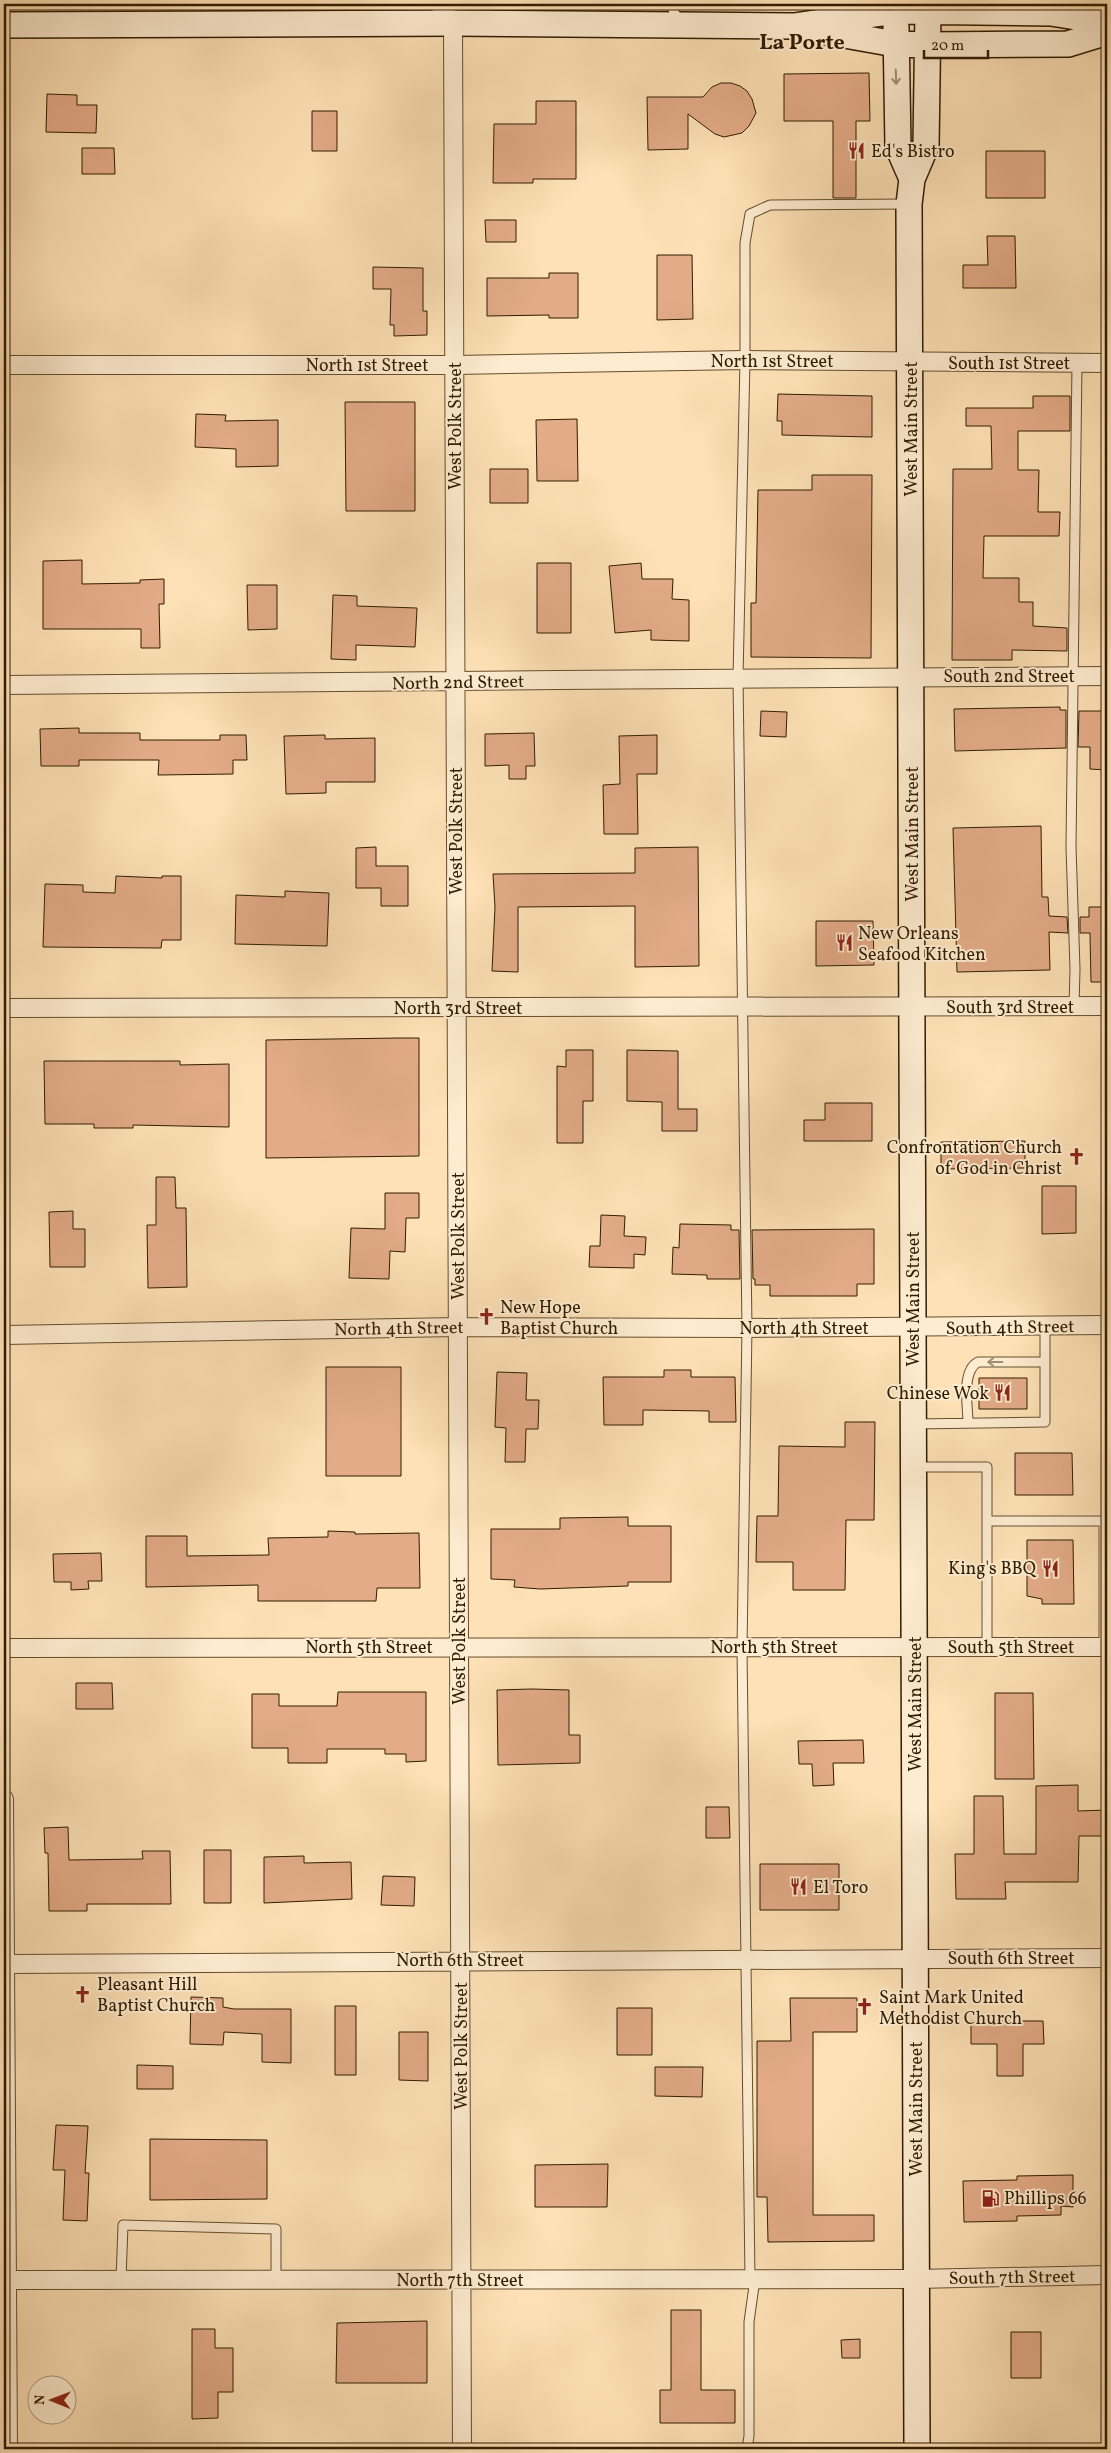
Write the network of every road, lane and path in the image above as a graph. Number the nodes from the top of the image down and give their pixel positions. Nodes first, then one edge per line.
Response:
1 (894, 7) edge
2 (926, 8) edge
3 (446, 14) edge
4 (675, 14) edge
5 (1107, 22) edge
6 (4, 25) edge
7 (794, 26) junction
8 (1107, 32) edge
9 (895, 44) junction
10 (928, 45) junction
11 (912, 179) junction
12 (909, 204) junction
13 (745, 360) junction
14 (910, 362) junction
15 (1077, 363) junction
16 (1107, 363) edge
17 (4, 366) edge
18 (455, 366) junction
19 (911, 676) junction
20 (1072, 676) junction
21 (1107, 676) edge
22 (738, 678) junction
23 (456, 682) junction
24 (4, 685) edge
25 (1107, 1006) edge
26 (1074, 1007) junction
27 (4, 1008) edge
28 (457, 1008) junction
29 (742, 1008) junction
30 (912, 1008) junction
31 (1107, 1325) edge
32 (458, 1327) junction
33 (1046, 1327) junction
34 (747, 1328) junction
35 (913, 1328) junction
36 (4, 1335) edge
37 (1044, 1362) junction
38 (968, 1423) junction
39 (914, 1424) junction
40 (914, 1467) junction
41 (988, 1521) junction
42 (460, 1647) junction
43 (914, 1647) junction
44 (1106, 1647) edge
45 (4, 1648) edge
46 (742, 1648) junction
47 (987, 1648) junction
48 (4, 1799) edge
49 (915, 1958) junction
50 (1107, 1958) edge
51 (746, 1959) junction
52 (460, 1960) junction
53 (4, 1964) edge
54 (1107, 2275) edge
55 (752, 2279) junction
56 (916, 2279) junction
57 (5, 2280) edge
58 (121, 2280) junction
59 (276, 2280) junction
60 (462, 2280) junction
61 (8, 2449) edge
62 (462, 2449) edge
63 (748, 2449) edge
64 (917, 2449) edge

1 - 2 main road
1 - 7 main road
1 - 9 main road
2 - 5 main road
2 - 10 main road, West Main Street
3 - 4 main road
3 - 6 main road
3 - 18 street, West Polk Street
4 - 7 main road
7 - 9 main road
8 - 10 main road
9 - 10 main road
9 -> 11 main road
10 - 11 main road, West Main Street
11 - 12 main road, West Main Street
12 - 13 lane
12 - 14 main road, West Main Street
13 - 14 street, North 1st Street
13 - 18 street, North 1st Street
13 - 22 lane
14 - 15 street, South 1st Street
14 - 19 main road, West Main Street
15 - 16 street, South 1st Street
15 - 20 lane
17 - 18 street, North 1st Street
18 - 23 street, West Polk Street
19 - 20 street, South 2nd Street
19 - 22 street, North 2nd Street
19 - 30 main road, West Main Street
20 - 21 street, South 2nd Street
20 - 26 lane
22 - 23 street, North 2nd Street
22 - 29 lane
23 - 24 street, North 2nd Street
23 - 28 street, West Polk Street
25 - 26 street, South 3rd Street
26 - 30 street, South 3rd Street
27 - 28 street, North 3rd Street
28 - 29 street, North 3rd Street
28 - 32 street, West Polk Street
29 - 30 street, North 3rd Street
29 - 34 lane
30 - 35 main road, West Main Street
31 - 33 street, South 4th Street
32 - 34 street, North 4th Street
32 - 36 street, North 4th Street
32 - 42 street, West Polk Street
33 - 35 street, South 4th Street
33 - 37 lane
34 - 35 street, North 4th Street
34 - 46 lane
35 - 39 main road, West Main Street
37 -> 38 lane
37 - 38 lane
38 - 39 lane
39 - 40 main road, West Main Street
40 - 41 lane
40 - 43 main road, West Main Street
41 - 44 lane
41 - 47 lane
42 - 45 street, North 5th Street
42 - 46 street, North 5th Street
42 - 52 street, West Polk Street
43 - 46 street, North 5th Street
43 - 47 street, South 5th Street
43 - 49 main road, West Main Street
44 - 47 street, South 5th Street
46 - 51 lane
48 - 53 street
49 - 50 street, South 6th Street
49 - 51 street, North 6th Street
49 - 56 main road, West Main Street
51 - 52 street, North 6th Street
51 - 55 lane
52 - 53 street, North 6th Street
52 - 60 street, West Polk Street
53 - 57 street
54 - 56 street, South 7th Street
55 - 56 street, North 7th Street
55 - 60 street, North 7th Street
55 - 63 lane
56 - 64 main road, West Main Street
57 - 58 street, North 7th Street
57 - 61 street
58 - 59 street, North 7th Street
58 - 59 lane
59 - 60 street, North 7th Street
60 - 62 street, West Polk Street
63 - 64 lane

